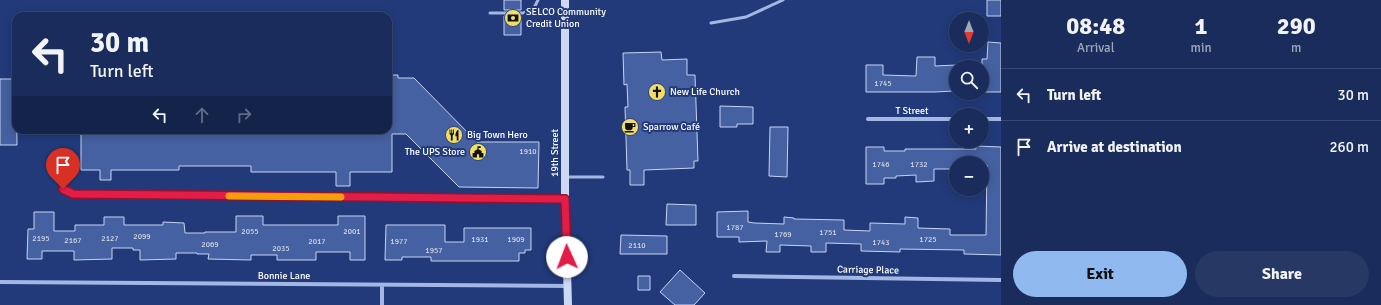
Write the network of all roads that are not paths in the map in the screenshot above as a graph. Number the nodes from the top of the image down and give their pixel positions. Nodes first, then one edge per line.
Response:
1 (538, 0) edge
2 (565, 0) edge
3 (783, 0) edge
4 (490, 13) dead end
5 (711, 23) dead end
6 (868, 119) dead end
7 (949, 119) edge
8 (989, 119) edge
9 (1001, 119) edge
10 (565, 177) junction
11 (603, 177) dead end
12 (59, 180) dead end
13 (565, 199) junction
14 (734, 276) dead end
15 (1001, 280) edge
16 (0, 282) edge
17 (382, 285) junction
18 (568, 286) junction
19 (382, 305) edge
20 (568, 305) edge

1 - 4 lane
2 - 10 street, 19th Street
3 - 5 lane
6 - 7 street, T Street
8 - 9 street
10 - 11 lane
10 - 13 street, 19th Street
12 - 13 lane
13 - 18 street, 19th Street
14 - 15 street, Carriage Place
16 - 17 street, Bonnie Lane
17 - 18 street, Bonnie Lane
17 - 19 street
18 - 20 street, 19th Street

